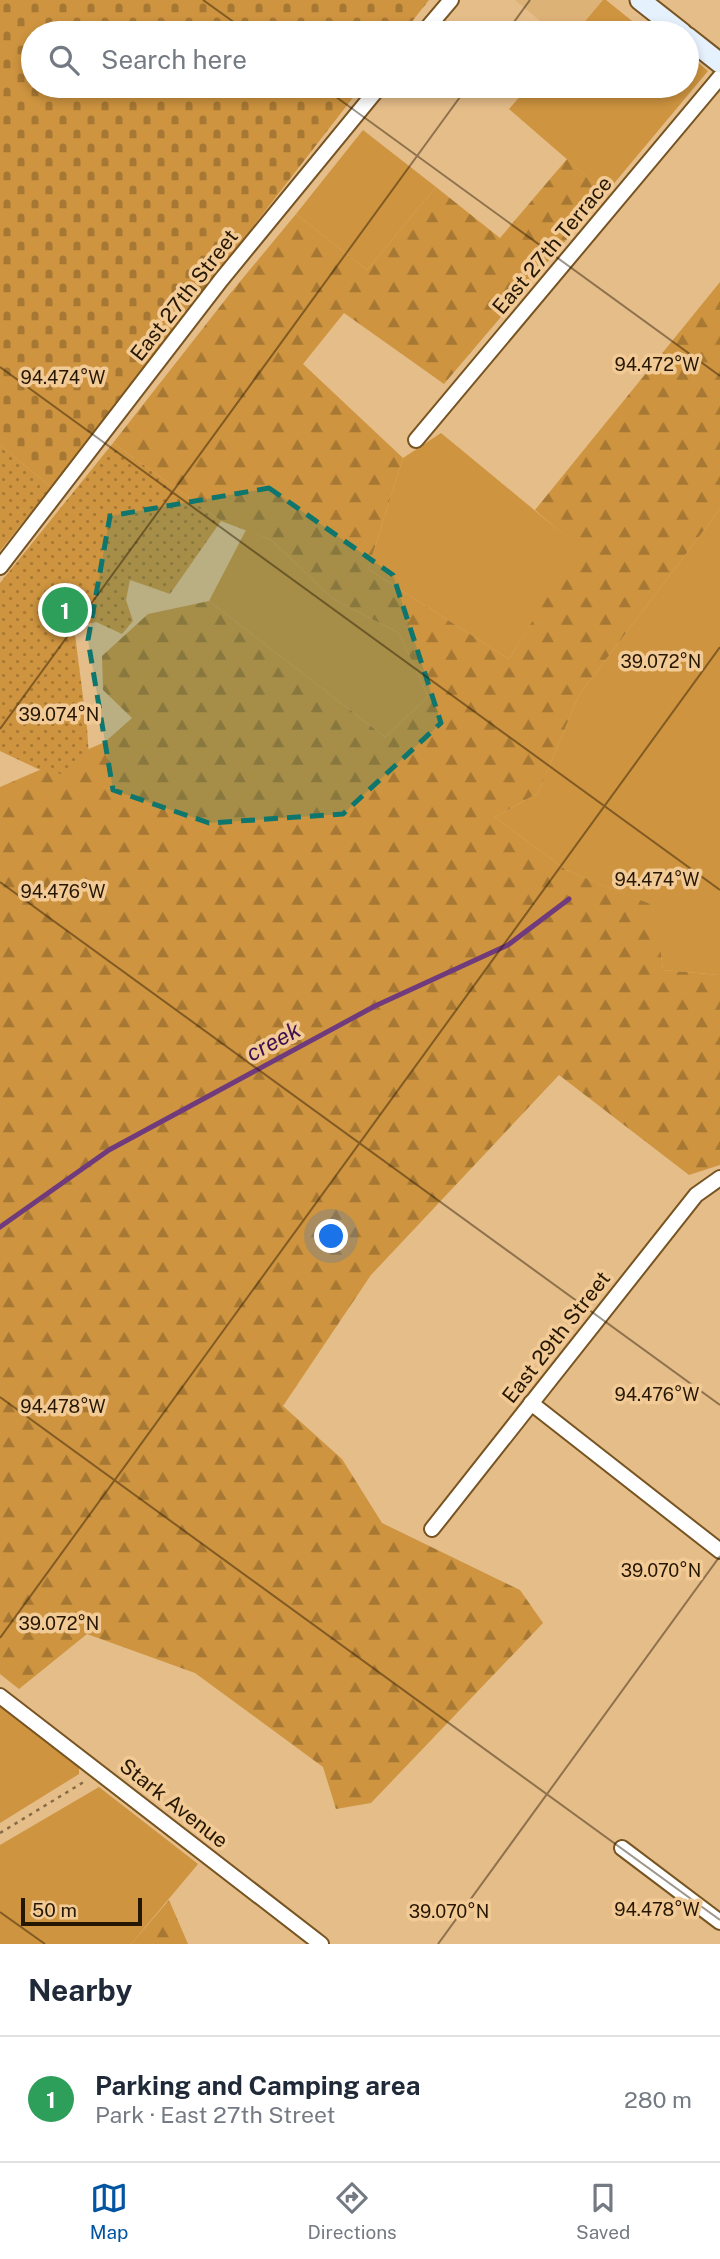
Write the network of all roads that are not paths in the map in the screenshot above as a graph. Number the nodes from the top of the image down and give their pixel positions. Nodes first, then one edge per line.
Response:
1 (451, 0) edge
2 (640, 0) edge
3 (433, 21) edge
4 (667, 21) edge
5 (699, 46) edge
6 (720, 63) edge
7 (720, 77) edge
8 (370, 98) edge
9 (416, 440) dead end
10 (0, 567) edge
11 (720, 1178) edge
12 (531, 1403) junction
13 (432, 1529) dead end
14 (720, 1551) edge
15 (0, 1696) edge
16 (622, 1848) dead end
17 (720, 1922) edge
18 (321, 1944) edge

1 - 3 street
2 - 4 main road
5 - 6 main road
7 - 9 street, East 27th Terrace
8 - 10 street, East 27th Street
11 - 12 street, East 29th Street
12 - 13 street, East 29th Street
12 - 14 street
15 - 18 street, Stark Avenue
16 - 17 street

